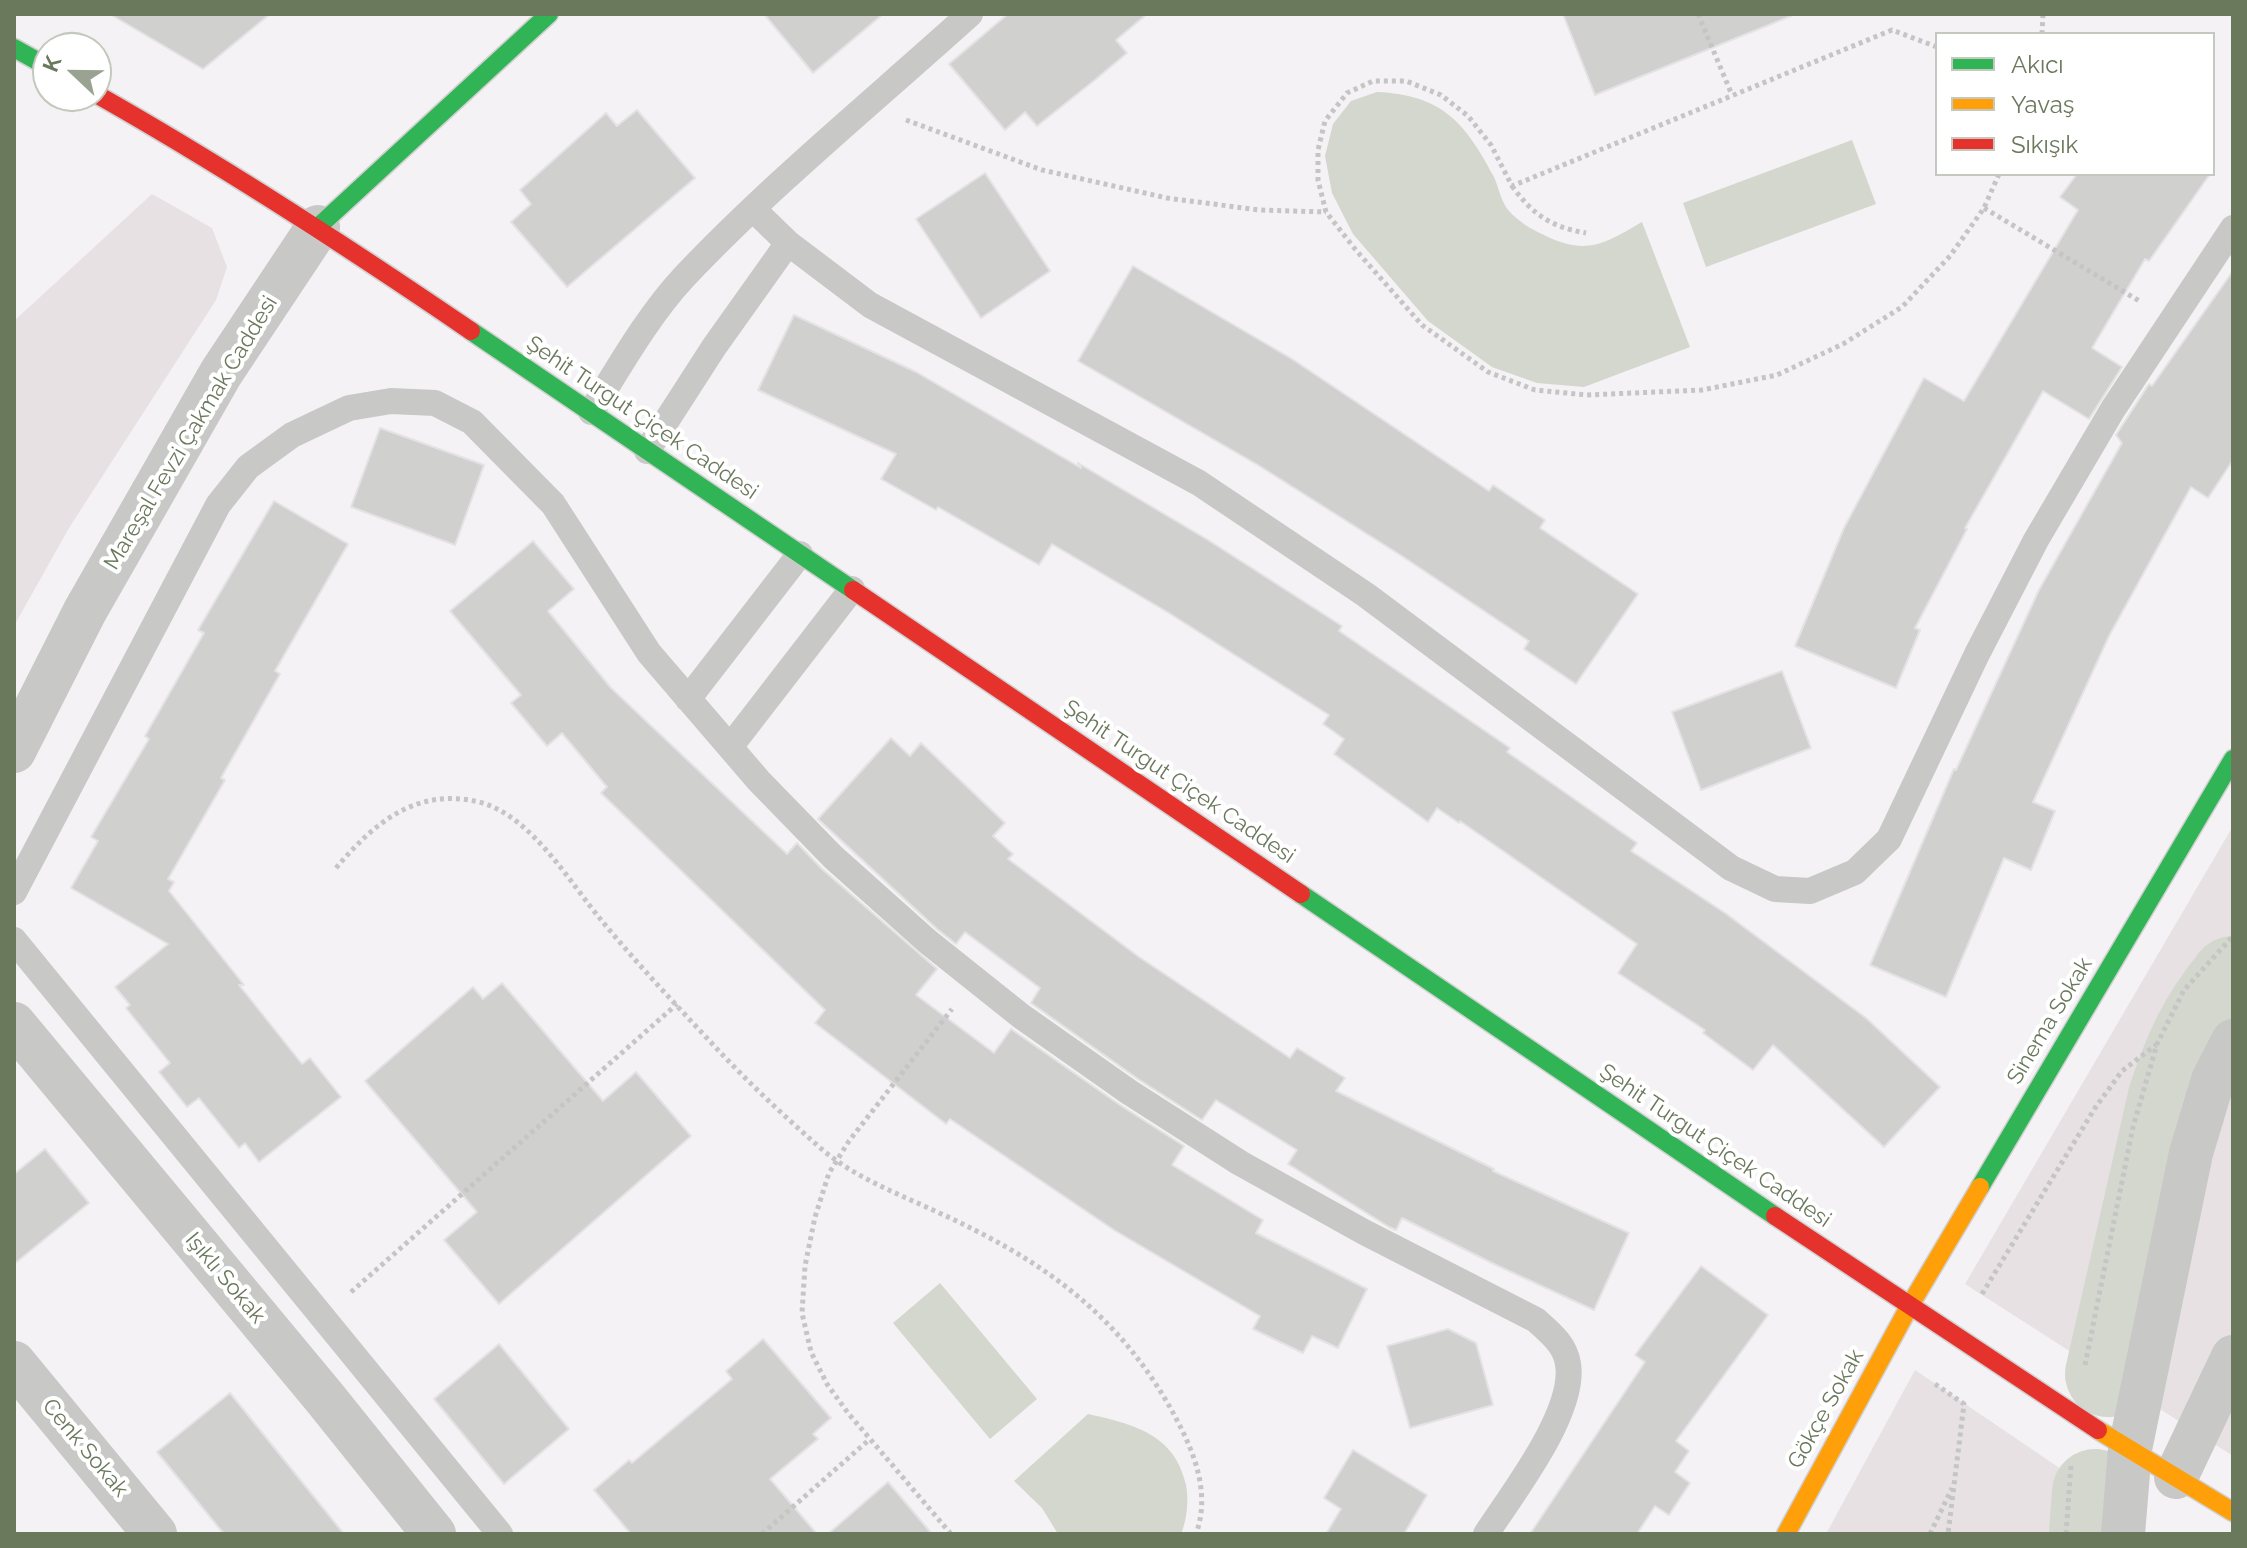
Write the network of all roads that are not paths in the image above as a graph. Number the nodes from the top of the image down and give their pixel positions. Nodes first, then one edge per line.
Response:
1 (549, 14) edge
2 (970, 14) edge
3 (14, 48) edge
4 (32, 58) edge
5 (112, 103) edge
6 (753, 209) junction
7 (318, 227) junction
8 (2233, 228) edge
9 (788, 243) junction
10 (591, 412) junction
11 (647, 451) junction
12 (800, 554) junction
13 (852, 589) junction
14 (688, 699) junction
15 (730, 747) junction
16 (14, 751) edge
17 (2233, 759) edge
18 (14, 892) edge
19 (14, 940) edge
20 (14, 1024) edge
21 (2233, 1041) edge
22 (1909, 1307) junction
23 (2233, 1357) edge
24 (14, 1363) edge
25 (2130, 1449) junction
26 (2176, 1477) junction
27 (2233, 1512) edge
28 (155, 1534) edge
29 (434, 1534) edge
30 (500, 1534) edge
31 (1486, 1534) edge
32 (1786, 1534) edge
33 (2123, 1534) edge

1 - 7 street, Mareşal Fevzi Çakmak Caddesi
2 - 6 lane
3 - 4 street
5 - 7 street, Şehit Turgut Çiçek Caddesi
6 - 9 lane
6 - 10 lane
7 - 10 street, Şehit Turgut Çiçek Caddesi
7 - 16 street, Mareşal Fevzi Çakmak Caddesi
8 - 9 lane
9 - 11 lane
10 - 11 street, Şehit Turgut Çiçek Caddesi
11 - 12 street, Şehit Turgut Çiçek Caddesi
12 - 13 street, Şehit Turgut Çiçek Caddesi
12 - 14 lane
13 - 15 lane
13 - 22 street, Şehit Turgut Çiçek Caddesi
14 - 15 lane
14 - 18 lane
15 - 31 lane
17 - 22 street, Sinema Sokak
19 - 30 lane
20 - 29 street, Işıklı Sokak
21 - 25 street
22 - 25 street, Şehit Turgut Çiçek Caddesi
22 - 32 street, Gökçe Sokak
23 - 26 street
24 - 28 street, Cenk Sokak
25 - 26 street, Şehit Turgut Çiçek Caddesi
25 - 33 street
26 - 27 street, Şehit Turgut Çiçek Caddesi

